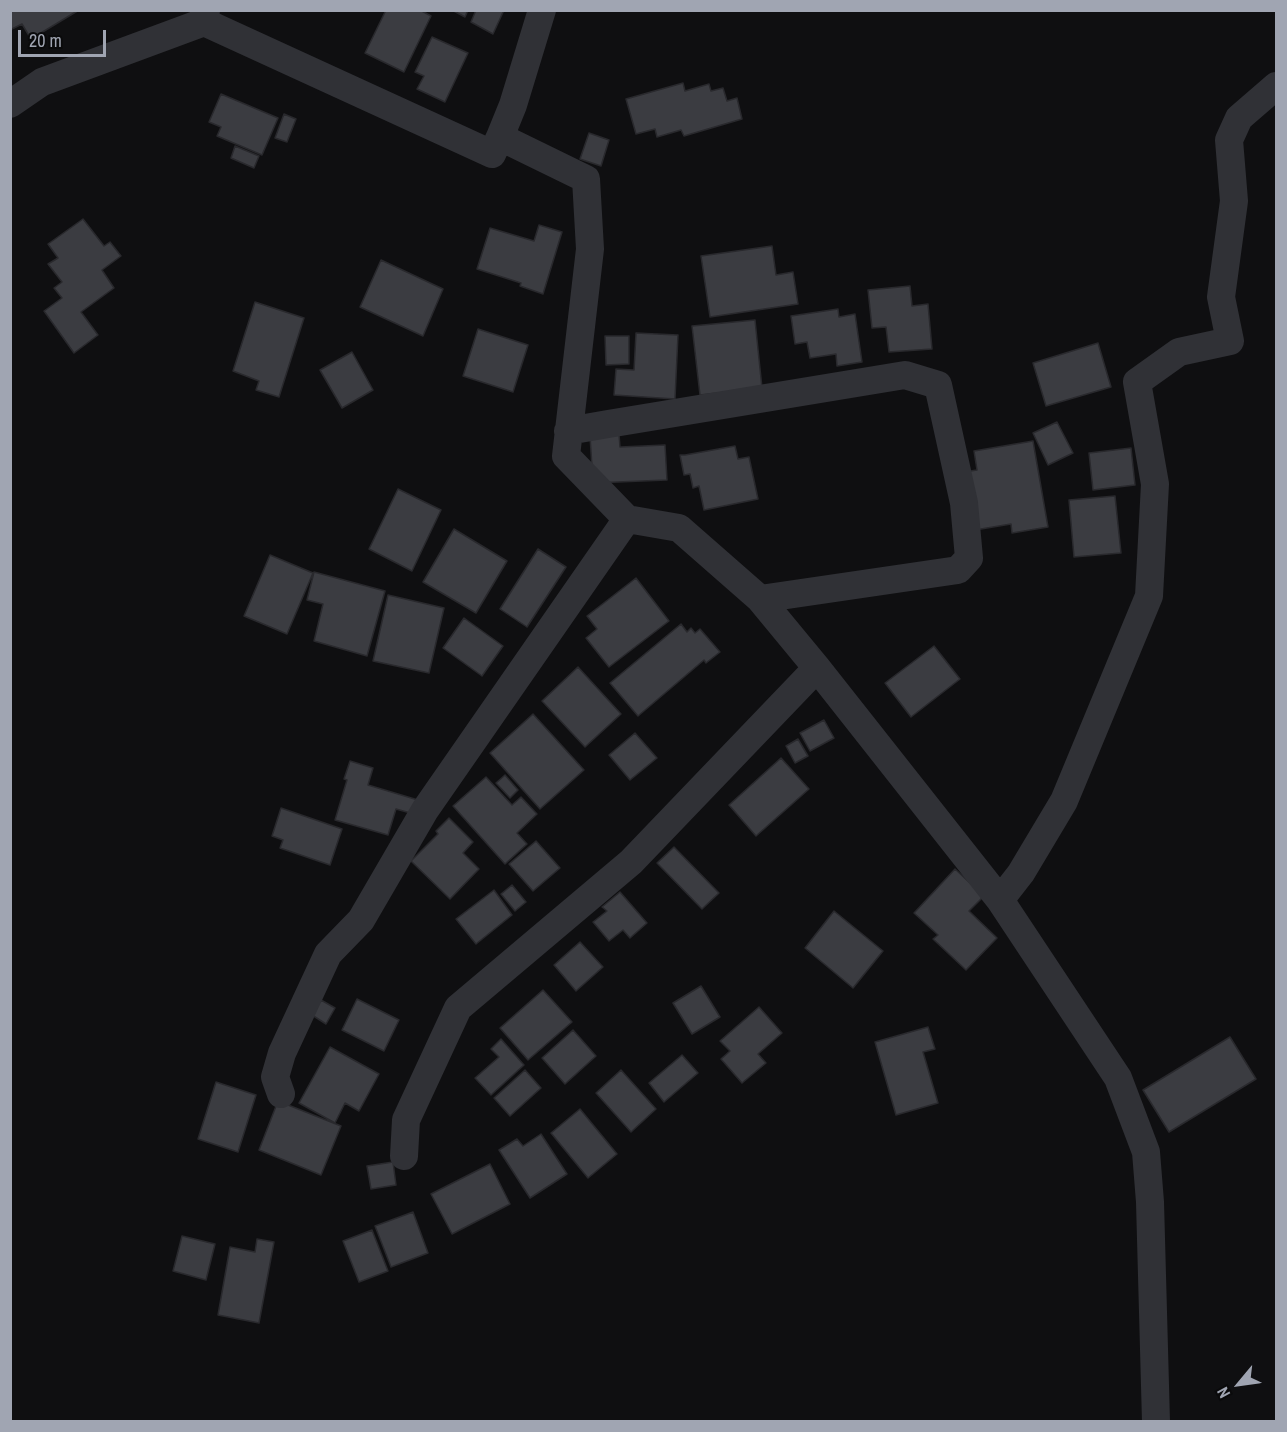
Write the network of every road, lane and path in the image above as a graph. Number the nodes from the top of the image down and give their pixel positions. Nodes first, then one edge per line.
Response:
1 (542, 10) edge
2 (205, 16) edge
3 (1276, 86) edge
4 (10, 104) edge
5 (500, 136) junction
6 (568, 431) junction
7 (627, 519) junction
8 (760, 599) junction
9 (817, 668) junction
10 (1000, 900) junction
11 (281, 1094) dead end
12 (404, 1156) dead end
13 (1156, 1422) edge

1 - 5 street
2 - 4 street
2 - 5 street
3 - 10 street
5 - 6 street
6 - 7 street
6 - 8 street
7 - 8 street
7 - 11 street
8 - 9 street
9 - 10 street
9 - 12 street
10 - 13 street

